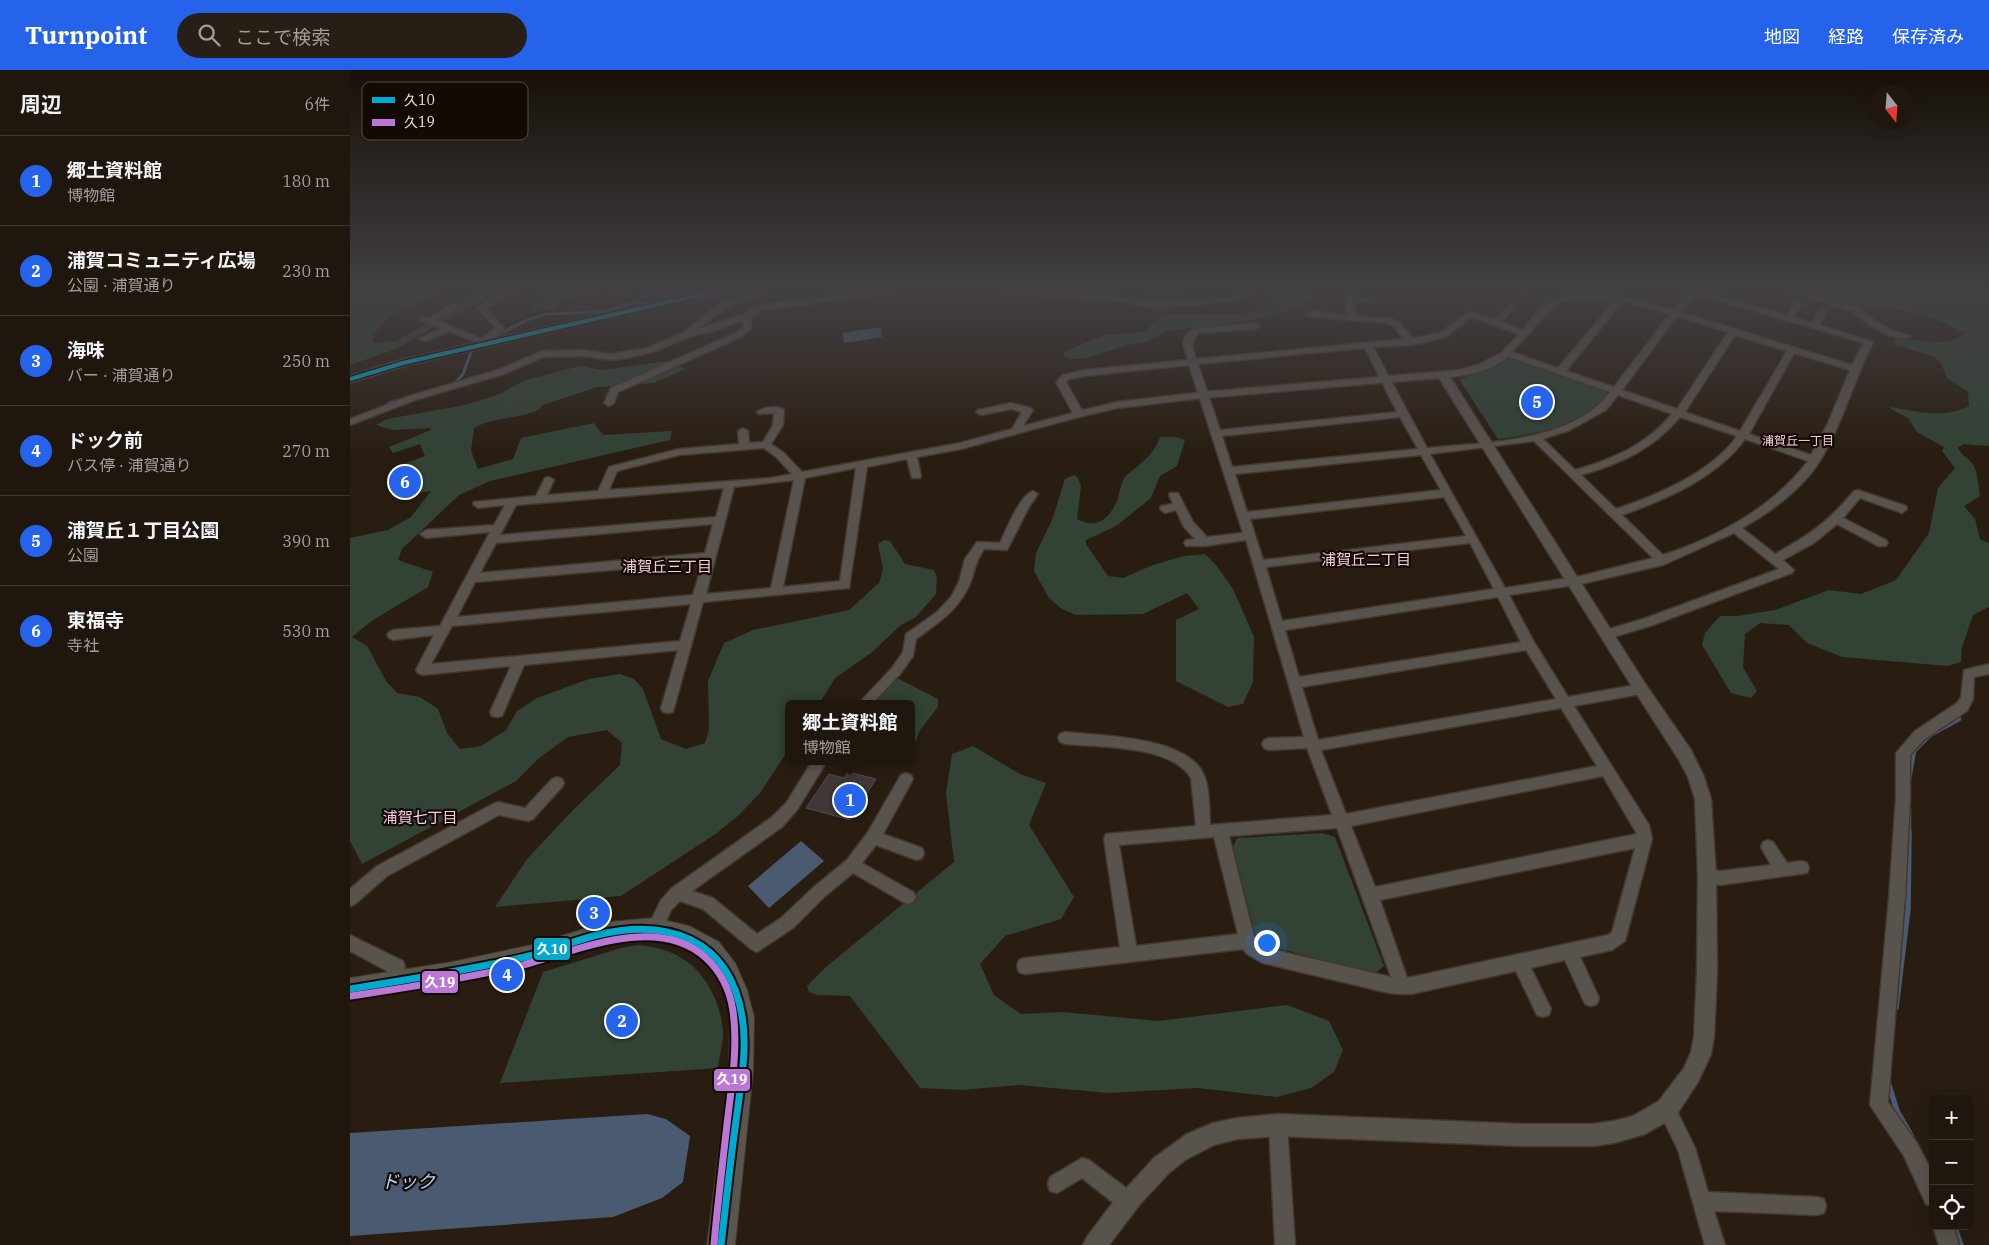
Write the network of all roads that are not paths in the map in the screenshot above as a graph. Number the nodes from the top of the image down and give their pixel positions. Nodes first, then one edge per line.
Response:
1 (471, 346) edge
2 (660, 346) edge
3 (714, 346) edge
4 (1188, 346) edge
5 (1368, 346) joint
6 (1512, 346) edge
7 (1582, 346) edge
8 (1650, 346) edge
9 (1724, 346) edge
10 (1782, 346) edge
11 (1867, 346) edge
12 (1792, 349) junction
13 (1506, 353) junction
14 (1192, 361) junction
15 (1856, 369) junction
16 (1560, 372) junction
17 (1443, 375) junction
18 (350, 379) edge
19 (1386, 379) junction
20 (1616, 392) junction
21 (1202, 395) junction
22 (610, 403) dead end
23 (762, 412) dead end
24 (981, 412) dead end
25 (1679, 413) junction
26 (1079, 414) junction
27 (1403, 414) junction
28 (351, 421) edge
29 (744, 432) dead end
30 (1015, 432) junction
31 (1215, 434) junction
32 (1744, 435) junction
33 (1536, 438) junction
34 (766, 445) junction
35 (1488, 445) junction
36 (744, 447) junction
37 (1424, 452) junction
38 (911, 455) junction
39 (1815, 460) junction
40 (862, 465) junction
41 (1228, 472) junction
42 (1573, 474) junction
43 (800, 476) junction
44 (916, 476) dead end
45 (549, 480) dead end
46 (730, 484) junction
47 (1448, 493) junction
48 (602, 494) junction
49 (1033, 494) dead end
50 (1174, 495) dead end
51 (540, 499) junction
52 (512, 502) junction
53 (478, 504) dead end
54 (1179, 506) junction
55 (1902, 508) dead end
56 (1164, 509) dead end
57 (1614, 514) junction
58 (1243, 516) junction
59 (1836, 519) junction
60 (720, 520) junction
61 (1736, 528) junction
62 (496, 533) junction
63 (426, 534) dead end
64 (1249, 536) junction
65 (1473, 539) junction
66 (1205, 542) junction
67 (1882, 543) dead end
68 (1190, 544) dead end
69 (710, 557) junction
70 (1775, 559) junction
71 (1663, 561) junction
72 (1259, 564) junction
73 (472, 578) junction
74 (1573, 582) junction
75 (776, 592) junction
76 (1500, 593) junction
77 (698, 599) junction
78 (446, 626) junction
79 (1278, 626) junction
80 (1607, 634) junction
81 (393, 635) dead end
82 (686, 645) junction
83 (1529, 645) junction
84 (520, 661) junction
85 (1989, 669) edge
86 (1293, 683) junction
87 (1641, 689) junction
88 (868, 700) edge
89 (1564, 702) junction
90 (668, 708) dead end
91 (497, 712) dead end
92 (1065, 738) dead end
93 (1269, 744) dead end
94 (1312, 744) junction
95 (818, 765) edge
96 (1606, 770) junction
97 (906, 779) dead end
98 (557, 783) dead end
99 (1342, 821) junction
100 (1220, 831) junction
101 (1204, 832) junction
102 (873, 837) junction
103 (1645, 839) junction
104 (1768, 846) dead end
105 (917, 852) dead end
106 (852, 865) junction
107 (1802, 868) dead end
108 (1782, 870) junction
109 (1707, 876) junction
110 (677, 893) junction
111 (1370, 895) junction
112 (908, 897) dead end
113 (350, 899) edge
114 (655, 929) junction
115 (1247, 941) junction
116 (350, 943) edge
117 (1569, 952) junction
118 (1129, 954) junction
119 (1520, 962) junction
120 (1025, 966) dead end
121 (390, 984) junction
122 (1402, 986) junction
123 (350, 989) edge
124 (1591, 998) dead end
125 (1543, 1009) dead end
126 (1667, 1109) junction
127 (1278, 1125) junction
128 (1057, 1184) dead end
129 (1929, 1187) edge
130 (1127, 1201) junction
131 (1702, 1201) junction
132 (1817, 1206) dead end
133 (1944, 1230) edge
134 (721, 1245) edge
135 (1095, 1245) edge
136 (1284, 1245) edge
137 (1715, 1245) edge
138 (1949, 1245) edge

1 - 18 main road
2 - 28 street
3 - 22 street
4 - 14 street
5 - 14 street
5 - 19 street
6 - 13 street
7 - 16 street
8 - 20 street
9 - 25 street
10 - 12 street
11 - 15 street
12 - 15 street
12 - 32 street
13 - 16 street
13 - 17 street
14 - 21 street
14 - 26 street
15 - 39 street
16 - 20 street
17 - 19 street
17 - 35 street
19 - 21 street
19 - 27 street
20 - 25 street
20 - 33 street
21 - 26 street
21 - 31 street
23 - 34 street
24 - 30 street
25 - 32 street
25 - 42 street
26 - 30 street
27 - 31 street
27 - 37 street
29 - 36 street
30 - 38 street
31 - 41 street
32 - 39 street
32 - 57 street
33 - 35 street
33 - 42 street
34 - 36 street
34 - 43 street
35 - 37 street
35 - 74 street
36 - 48 street
37 - 41 street
37 - 47 street
38 - 40 street
38 - 44 street
39 - 61 street
40 - 43 street
40 - 75 street
41 - 58 street
42 - 57 street
43 - 46 street
43 - 75 street
45 - 51 street
46 - 48 street
46 - 60 street
47 - 58 street
47 - 65 street
48 - 51 street
49 - 88 street
50 - 54 street
51 - 52 street
52 - 53 street
52 - 62 street
54 - 56 street
54 - 66 street
55 - 59 street
57 - 71 street
58 - 64 street
59 - 67 street
59 - 70 street
60 - 62 street
60 - 69 street
61 - 70 street
61 - 71 street
62 - 63 street
62 - 73 street
64 - 66 street
64 - 72 street
65 - 72 street
65 - 76 street
66 - 68 street
69 - 73 street
69 - 77 street
70 - 80 street
71 - 74 street
72 - 79 street
73 - 78 street
74 - 76 street
74 - 80 street
75 - 77 street
76 - 79 street
76 - 83 street
77 - 78 street
77 - 82 street
78 - 81 street
78 - 84 street
79 - 86 street
80 - 87 street
82 - 84 street
82 - 90 street
83 - 86 street
83 - 89 street
84 - 91 street
85 - 129 street
86 - 94 street
87 - 89 street
87 - 109 street
89 - 94 street
89 - 96 street
92 - 101 street
93 - 94 street
94 - 99 street
95 - 110 street
96 - 99 street
96 - 103 street
97 - 102 street
98 - 113 street
99 - 100 street
99 - 111 street
100 - 101 street
100 - 115 street
101 - 118 street
102 - 105 street
102 - 106 street
103 - 111 street
103 - 117 street
104 - 108 street
106 - 110 street
106 - 112 street
107 - 108 street
108 - 109 street
109 - 126 street
110 - 114 street
111 - 122 street
114 - 121 main road
114 - 134 main road
115 - 118 street
115 - 122 street
116 - 121 street
117 - 119 street
117 - 124 street
118 - 120 street
119 - 122 street
119 - 125 street
121 - 123 main road
126 - 127 street
126 - 131 street
127 - 130 street
127 - 136 street
128 - 130 street
130 - 135 street
131 - 132 street
131 - 137 street
133 - 138 street

